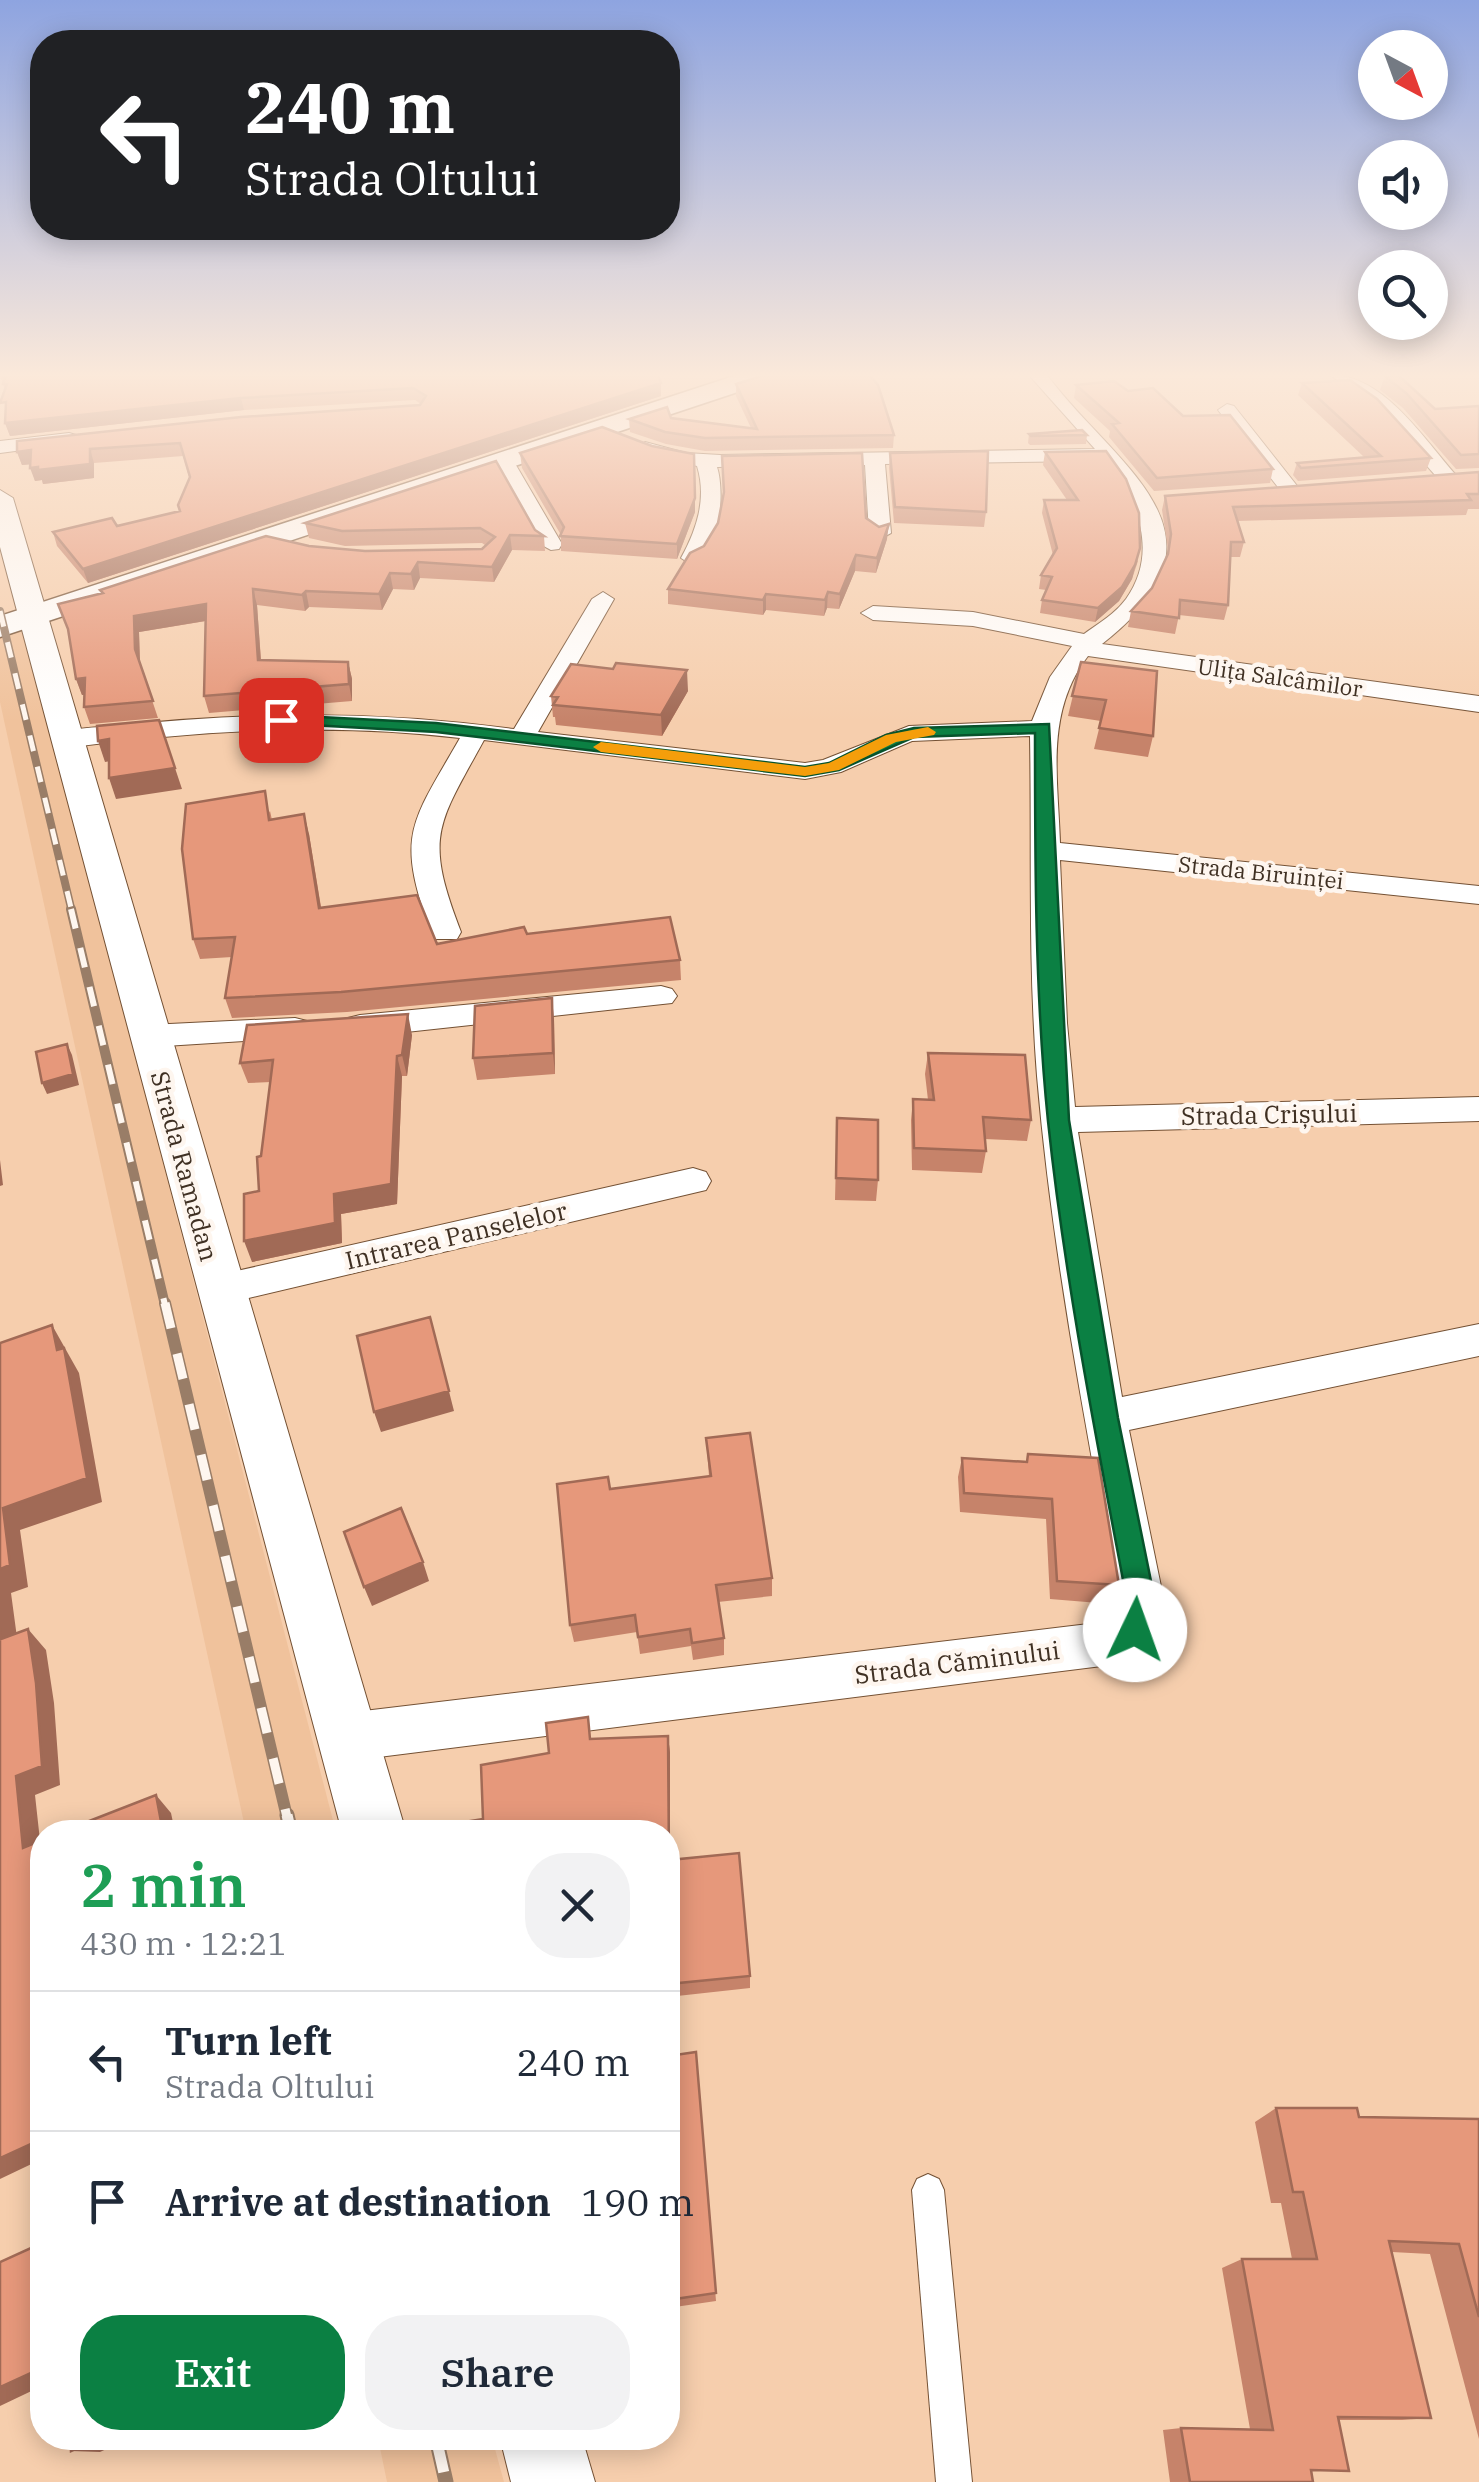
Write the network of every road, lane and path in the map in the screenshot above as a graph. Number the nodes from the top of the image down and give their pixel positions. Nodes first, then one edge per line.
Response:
1 (410, 491) edge
2 (521, 491) edge
3 (711, 491) edge
4 (877, 491) edge
5 (1144, 491) edge
6 (0, 498) edge
7 (880, 533) edge
8 (265, 539) junction
9 (551, 544) dead end
10 (302, 553) edge
11 (692, 558) edge
12 (603, 599) dead end
13 (873, 612) dead end
14 (16, 621) edge
15 (1085, 645) junction
16 (1479, 704) edge
17 (1043, 727) junction
18 (476, 732) junction
19 (522, 737) junction
20 (65, 740) junction
21 (1044, 850) junction
22 (1479, 895) edge
23 (446, 932) dead end
24 (661, 996) dead end
25 (149, 1036) junction
26 (1479, 1109) edge
27 (1059, 1120) junction
28 (693, 1180) dead end
29 (219, 1290) junction
30 (1479, 1340) edge
31 (1105, 1418) junction
32 (347, 1737) junction
33 (371, 1820) edge
34 (928, 2190) dead end
35 (544, 2450) edge
36 (553, 2482) edge
37 (954, 2482) edge

1 - 8 main road
2 - 9 street
3 - 11 street
4 - 7 street
5 - 15 street
6 - 14 street, Strada Ramadan
8 - 10 street
8 - 14 main road
12 - 19 street
13 - 15 street, Ulița Salcâmilor
14 - 20 street, Strada Ramadan
15 - 16 street, Ulița Salcâmilor
15 - 17 street
17 - 19 street
17 - 21 street, Strada Căminului
18 - 19 street
18 - 20 street
18 - 23 street
20 - 25 street, Strada Ramadan
21 - 22 street, Strada Biruinței
21 - 27 street, Strada Căminului
24 - 25 street
25 - 29 street, Strada Ramadan
26 - 27 street, Strada Crișului
27 - 31 street, Strada Căminului
28 - 29 street, Intrarea Panselelor
29 - 32 street, Strada Ramadan
30 - 31 street
31 - 32 street, Strada Căminului
32 - 33 street, Strada Ramadan
34 - 37 lane
35 - 36 street

